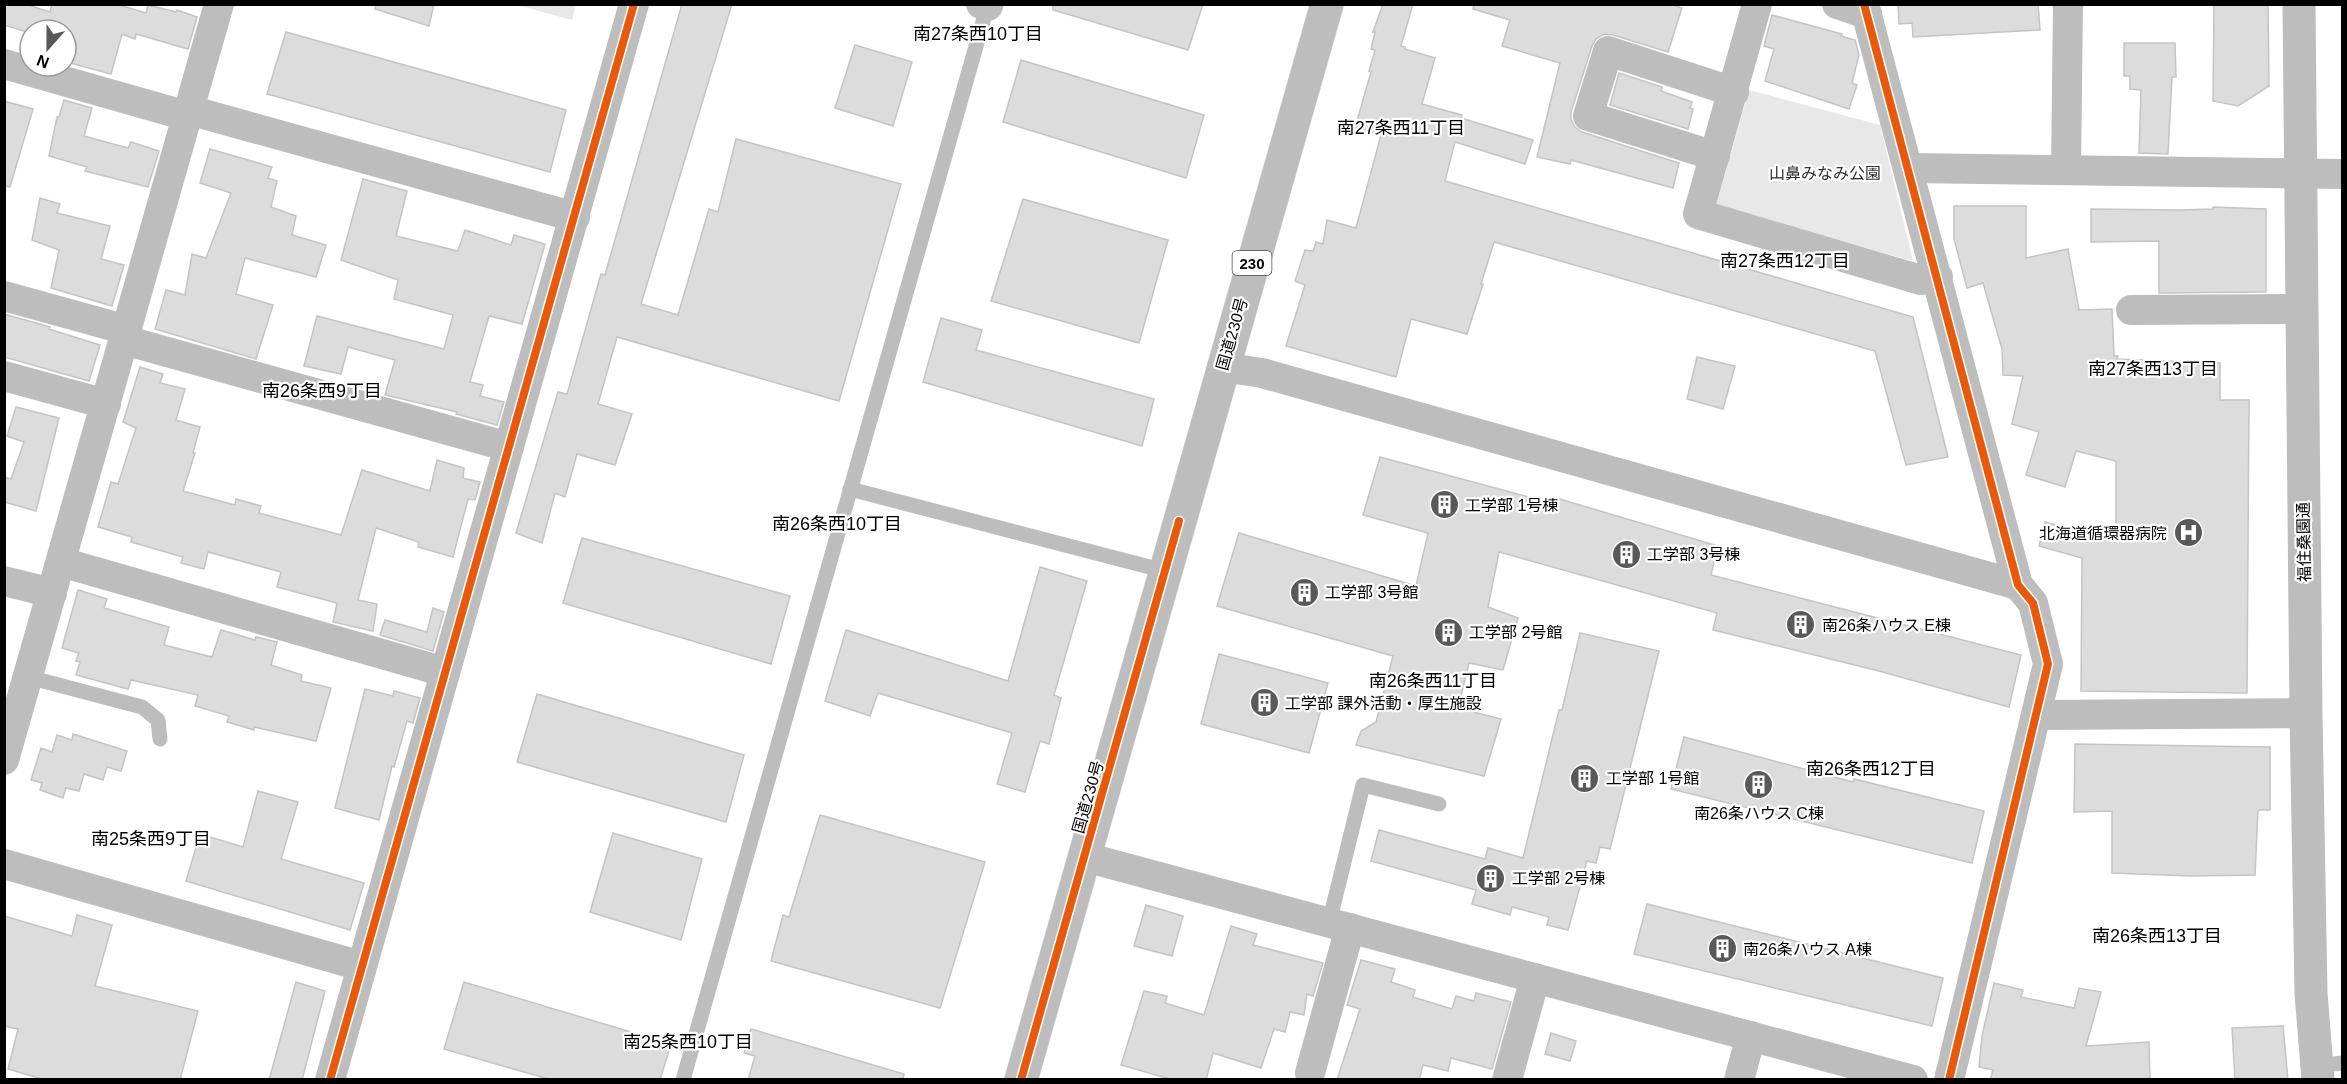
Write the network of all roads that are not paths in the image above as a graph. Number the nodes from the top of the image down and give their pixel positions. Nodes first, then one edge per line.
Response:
1 (219, 4) edge
2 (634, 4) edge
3 (1327, 4) edge
4 (1757, 4) edge
5 (1837, 4) edge
6 (2068, 4) edge
7 (2299, 4) edge
8 (986, 5) edge
9 (1866, 9) edge
10 (4, 64) edge
11 (1734, 92) junction
12 (188, 113) junction
13 (1715, 156) junction
14 (1909, 168) junction
15 (2066, 170) junction
16 (2300, 173) junction
17 (2343, 174) edge
18 (575, 217) junction
19 (1938, 277) junction
20 (4, 296) edge
21 (2301, 309) junction
22 (2130, 310) dead end
23 (125, 335) junction
24 (1222, 367) junction
25 (4, 376) edge
26 (106, 404) junction
27 (509, 447) junction
28 (850, 489) junction
29 (61, 562) junction
30 (1165, 571) junction
31 (4, 581) edge
32 (2018, 585) junction
33 (52, 593) junction
34 (445, 672) junction
35 (28, 677) junction
36 (2306, 713) junction
37 (2037, 715) junction
38 (160, 739) dead end
39 (4, 760) edge
40 (1439, 804) dead end
41 (1085, 857) junction
42 (4, 864) edge
43 (1339, 926) junction
44 (361, 966) junction
45 (1535, 978) junction
46 (1751, 1036) junction
47 (2326, 1070) edge
48 (1310, 1073) dead end
49 (330, 1080) edge
50 (683, 1080) edge
51 (1021, 1080) edge
52 (1507, 1080) edge
53 (1739, 1080) edge
54 (1913, 1080) edge
55 (1948, 1080) edge

1 - 12 street
2 - 18 street
3 - 24 main road, 国道230号 / 230
4 - 11 street
5 - 9 street
6 - 15 street
7 - 16 main road, 福住桑園通
8 - 28 lane
9 - 14 street
10 - 12 street
11 - 13 street
11 - 13 street
12 - 18 street
12 - 23 street
13 - 19 street
14 - 15 street
14 - 19 street
15 - 16 street
16 - 17 street
16 - 21 main road, 福住桑園通
18 - 27 street
19 - 32 street
20 - 23 street
21 - 22 street
21 - 36 main road, 福住桑園通
23 - 26 street
23 - 27 street
24 - 30 main road, 国道230号 / 230
24 - 32 street
25 - 26 street
26 - 29 street
27 - 34 street
28 - 30 lane
28 - 50 lane
29 - 33 street
29 - 34 street
30 - 41 main road, 国道230号 / 230
31 - 33 street
32 - 37 street
33 - 35 street
34 - 44 street
35 - 38 lane
35 - 39 street
36 - 37 street
36 - 47 main road, 福住桑園通
37 - 55 street
40 - 43 lane
41 - 43 street
41 - 51 main road, 国道230号 / 230
42 - 44 street
43 - 45 street
43 - 48 street
44 - 49 street
45 - 46 street
45 - 52 street
46 - 53 street
46 - 54 street

